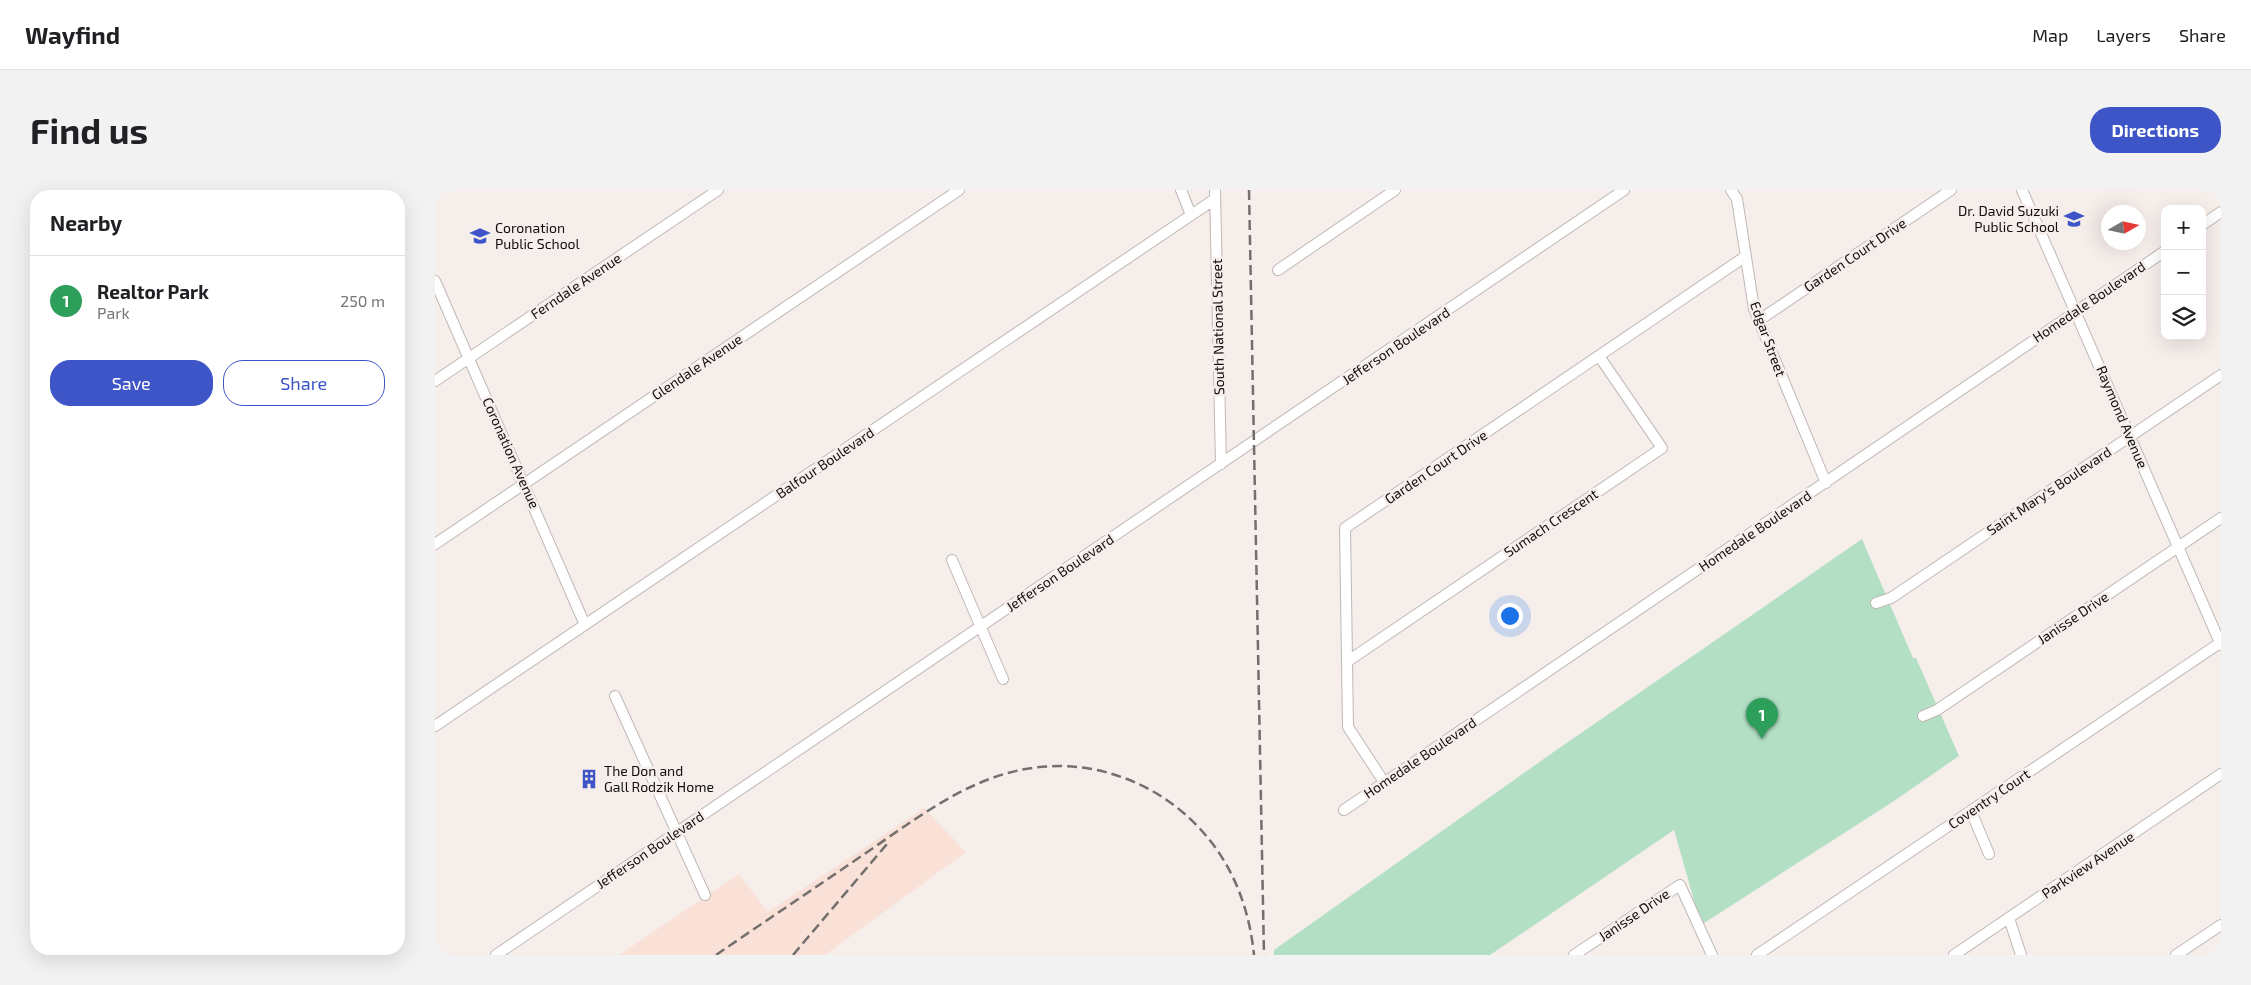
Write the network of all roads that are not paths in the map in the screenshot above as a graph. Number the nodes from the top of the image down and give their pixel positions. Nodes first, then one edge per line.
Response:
1 (718, 190) edge
2 (959, 190) edge
3 (1181, 190) edge
4 (1395, 190) edge
5 (1624, 190) edge
6 (1731, 190) edge
7 (1951, 190) edge
8 (2022, 190) edge
9 (1215, 194) edge
10 (2221, 212) edge
11 (1191, 215) junction
12 (2206, 222) edge
13 (2161, 254) edge
14 (1745, 256) junction
15 (1278, 270) dead end
16 (435, 281) edge
17 (2077, 311) junction
18 (1758, 321) junction
19 (1599, 356) junction
20 (469, 358) junction
21 (2221, 375) edge
22 (435, 381) edge
23 (2129, 436) junction
24 (1221, 464) junction
25 (1826, 483) junction
26 (524, 484) junction
27 (2221, 518) edge
28 (435, 544) edge
29 (2178, 546) junction
30 (952, 560) dead end
31 (1876, 603) dead end
32 (585, 625) junction
33 (981, 627) junction
34 (2221, 644) edge
35 (1348, 661) junction
36 (1003, 679) dead end
37 (615, 696) dead end
38 (1923, 716) dead end
39 (435, 726) edge
40 (2221, 774) edge
41 (1384, 782) junction
42 (1345, 810) dead end
43 (1971, 811) junction
44 (677, 832) junction
45 (1989, 854) dead end
46 (705, 895) dead end
47 (2009, 918) junction
48 (2221, 925) edge
49 (496, 955) edge
50 (1574, 955) edge
51 (1712, 955) edge
52 (1757, 955) edge
53 (1954, 955) edge
54 (2021, 955) edge
55 (2176, 955) edge

1 - 20 street, Ferndale Avenue
2 - 26 street, Glendale Avenue
3 - 11 street
4 - 15 street
5 - 24 street, Jefferson Boulevard
6 - 14 street, Edgar Street
7 - 18 street, Garden Court Drive
8 - 17 street, Raymond Avenue
9 - 11 street, Balfour Boulevard
9 - 24 street, South National Street
10 - 12 street
11 - 32 street, Balfour Boulevard
13 - 17 street, Homedale Boulevard
14 - 18 street, Edgar Street
14 - 19 street, Garden Court Drive
16 - 20 street, Coronation Avenue
17 - 23 street, Raymond Avenue
17 - 25 street, Homedale Boulevard
18 - 25 street, Edgar Street
19 - 35 street, Garden Court Drive
19 - 35 street, Sumach Crescent
20 - 22 street, Ferndale Avenue
20 - 26 street, Coronation Avenue
21 - 23 street, Saint Mary's Boulevard
23 - 29 street, Raymond Avenue
23 - 31 street, Saint Mary's Boulevard
24 - 33 street, Jefferson Boulevard
25 - 41 street, Homedale Boulevard
26 - 28 street, Glendale Avenue
26 - 32 street, Coronation Avenue
27 - 29 street, Janisse Drive
29 - 34 street, Raymond Avenue
29 - 38 street, Janisse Drive
30 - 33 street
32 - 39 street, Balfour Boulevard
33 - 36 street
33 - 44 street, Jefferson Boulevard
34 - 43 street, Coventry Court
35 - 41 street, Garden Court Drive
37 - 44 street
40 - 47 street, Parkview Avenue
41 - 42 street, Homedale Boulevard
43 - 45 street
43 - 52 street, Coventry Court
44 - 46 street
44 - 49 street, Jefferson Boulevard
47 - 53 street, Parkview Avenue
47 - 54 street
48 - 55 street
50 - 51 street, Janisse Drive

